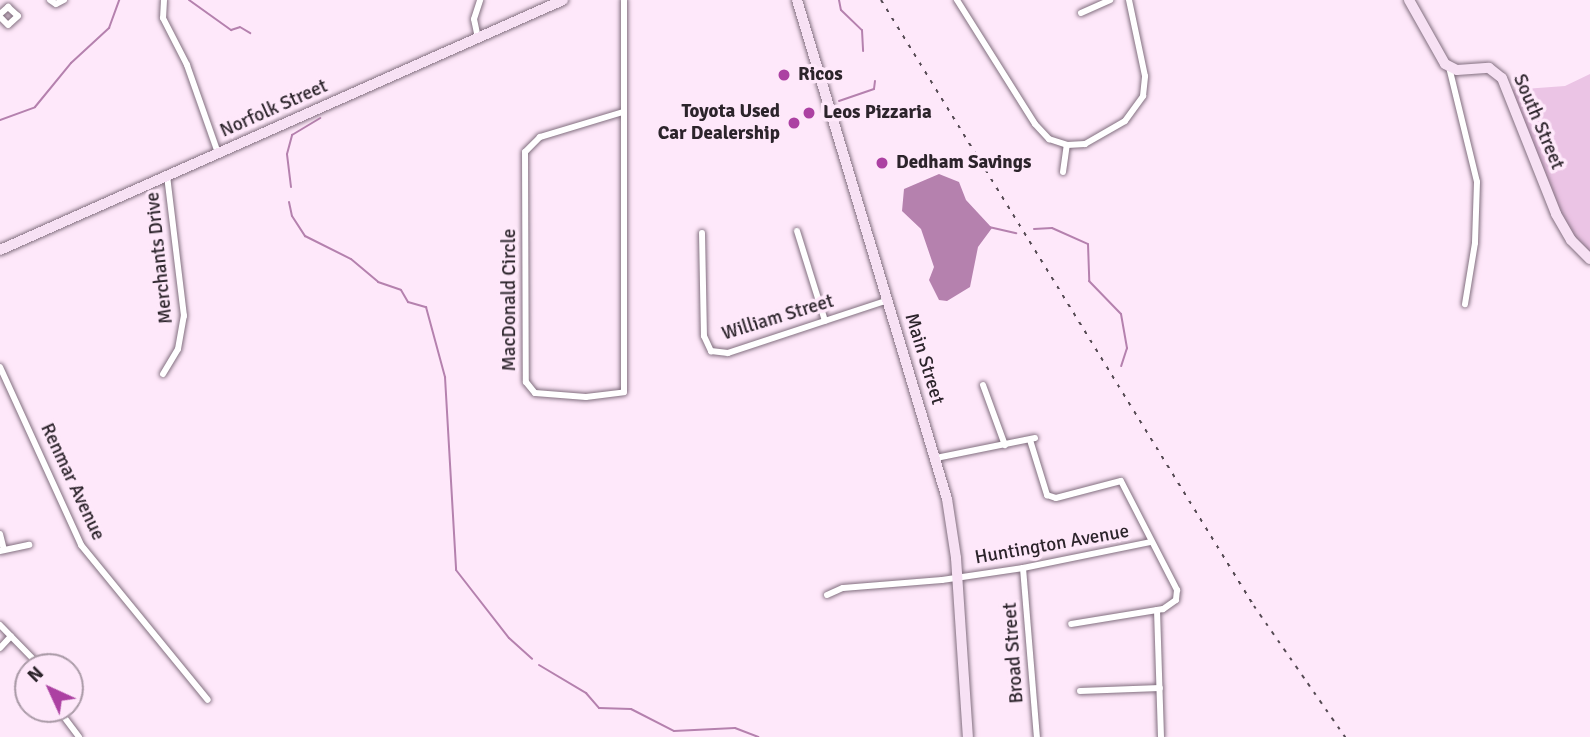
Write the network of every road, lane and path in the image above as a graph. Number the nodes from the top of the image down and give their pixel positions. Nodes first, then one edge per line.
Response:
1 (50, 0) edge
2 (64, 0) edge
3 (164, 0) edge
4 (480, 0) edge
5 (563, 0) edge
6 (624, 0) edge
7 (797, 0) edge
8 (957, 0) edge
9 (1110, 0) edge
10 (1129, 0) edge
11 (1409, 0) edge
12 (12, 4) edge
13 (1081, 13) dead end
14 (0, 16) edge
15 (478, 38) junction
16 (1449, 67) junction
17 (623, 112) junction
18 (1067, 145) junction
19 (218, 153) junction
20 (1063, 172) dead end
21 (167, 176) junction
22 (797, 231) dead end
23 (702, 233) dead end
24 (0, 250) edge
25 (1590, 259) edge
26 (888, 300) junction
27 (1465, 304) dead end
28 (825, 321) junction
29 (0, 367) edge
30 (163, 374) dead end
31 (983, 385) dead end
32 (1005, 445) junction
33 (936, 458) junction
34 (0, 534) edge
35 (1151, 542) junction
36 (29, 545) dead end
37 (2, 551) edge
38 (1023, 568) junction
39 (958, 578) junction
40 (827, 595) dead end
41 (1157, 610) junction
42 (1071, 624) dead end
43 (0, 625) edge
44 (11, 636) junction
45 (0, 648) edge
46 (27, 653) edge
47 (1160, 688) junction
48 (1080, 691) dead end
49 (208, 699) dead end
50 (968, 737) edge
51 (1037, 737) edge
52 (1161, 737) edge

1 - 2 street
3 - 19 street
4 - 15 street
5 - 15 main road, Norfolk Street
6 - 17 street, MacDonald Circle
7 - 26 main road, Main Street
8 - 18 street
9 - 13 street
10 - 18 street
11 - 16 main road
12 - 14 street
12 - 14 street
15 - 19 main road, Norfolk Street
16 - 25 main road, South Street
16 - 27 street
17 - 17 street, MacDonald Circle
18 - 20 street
19 - 21 main road, Norfolk Street
21 - 24 main road, Norfolk Street
21 - 30 street, Merchants Drive
22 - 28 street
23 - 28 street, William Street
26 - 28 street, William Street
26 - 33 main road, Main Street
29 - 49 street, Renmar Avenue
31 - 32 street
32 - 33 street
32 - 35 street
33 - 39 main road, Main Street
34 - 37 street
35 - 38 street, Huntington Avenue
35 - 41 street
36 - 37 street
38 - 39 street, Huntington Avenue
38 - 51 street, Broad Street
39 - 40 street, Huntington Avenue
39 - 50 main road, Main Street
41 - 42 street
41 - 47 street
43 - 44 street
44 - 45 street
44 - 46 street
47 - 48 street
47 - 52 street

